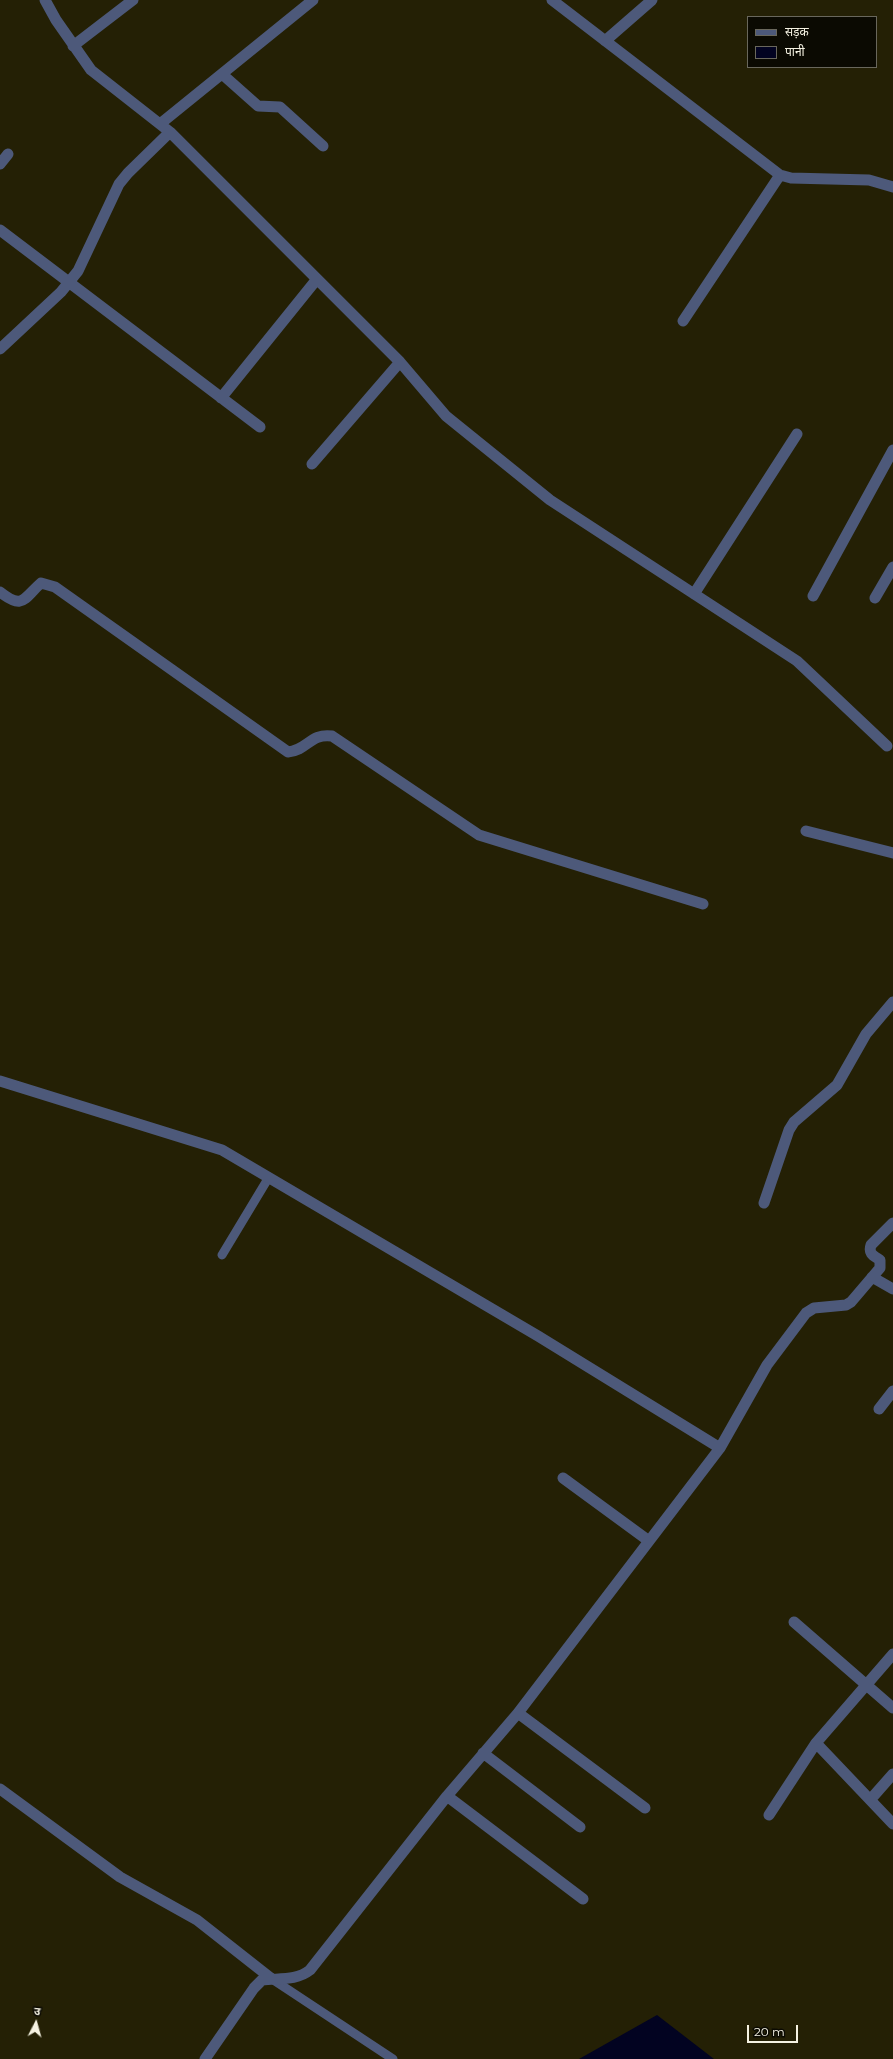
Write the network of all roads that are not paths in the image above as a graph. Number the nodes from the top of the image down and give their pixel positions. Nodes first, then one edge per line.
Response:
1 (45, 0) edge
2 (133, 0) edge
3 (313, 0) edge
4 (552, 0) edge
5 (652, 0) edge
6 (605, 41) junction
7 (73, 46) junction
8 (222, 74) junction
9 (160, 124) junction
10 (170, 132) junction
11 (323, 146) dead end
12 (8, 154) dead end
13 (0, 164) edge
14 (780, 175) junction
15 (893, 188) edge
16 (0, 230) edge
17 (317, 279) junction
18 (69, 281) junction
19 (683, 321) dead end
20 (0, 349) edge
21 (400, 362) junction
22 (221, 398) junction
23 (260, 427) dead end
24 (797, 434) dead end
25 (893, 450) edge
26 (312, 464) dead end
27 (893, 566) edge
28 (0, 592) edge
29 (694, 594) junction
30 (813, 596) dead end
31 (875, 598) dead end
32 (887, 746) dead end
33 (806, 831) dead end
34 (893, 853) edge
35 (703, 904) dead end
36 (893, 1002) edge
37 (0, 1080) edge
38 (269, 1177) junction
39 (764, 1203) dead end
40 (893, 1223) edge
41 (222, 1255) dead end
42 (872, 1277) junction
43 (893, 1289) edge
44 (893, 1391) edge
45 (879, 1409) dead end
46 (720, 1448) junction
47 (563, 1478) dead end
48 (649, 1540) junction
49 (794, 1622) dead end
50 (893, 1654) edge
51 (867, 1686) junction
52 (893, 1708) edge
53 (518, 1713) junction
54 (816, 1743) junction
55 (483, 1753) junction
56 (893, 1774) edge
57 (0, 1789) edge
58 (447, 1796) junction
59 (870, 1800) junction
60 (645, 1808) dead end
61 (768, 1815) dead end
62 (893, 1824) edge
63 (580, 1827) dead end
64 (583, 1899) dead end
65 (272, 1979) junction
66 (205, 2059) edge
67 (393, 2059) edge

1 - 7 street
2 - 7 street
3 - 8 street
4 - 6 street
5 - 6 street
6 - 14 street
7 - 9 street
8 - 9 street
8 - 11 street
9 - 10 street
10 - 17 street
10 - 18 street
12 - 13 street
14 - 15 street
14 - 19 street
16 - 18 street
17 - 21 street
17 - 22 street
18 - 20 street
18 - 22 street
21 - 26 street
21 - 29 street
22 - 23 street
24 - 29 street
25 - 30 street
27 - 31 street
28 - 35 street
29 - 32 street
33 - 34 street
36 - 39 street
37 - 38 street
38 - 41 lane
38 - 46 street
40 - 42 street
42 - 43 street
42 - 46 street
44 - 45 street
46 - 48 street
47 - 48 street
48 - 53 street
49 - 51 street
50 - 51 street
51 - 52 street
51 - 54 street
53 - 55 street
53 - 60 street
54 - 59 street
54 - 61 street
55 - 58 street
55 - 63 street
56 - 59 street
57 - 65 street
58 - 64 street
58 - 65 street
59 - 62 street
65 - 66 street
65 - 67 lane

